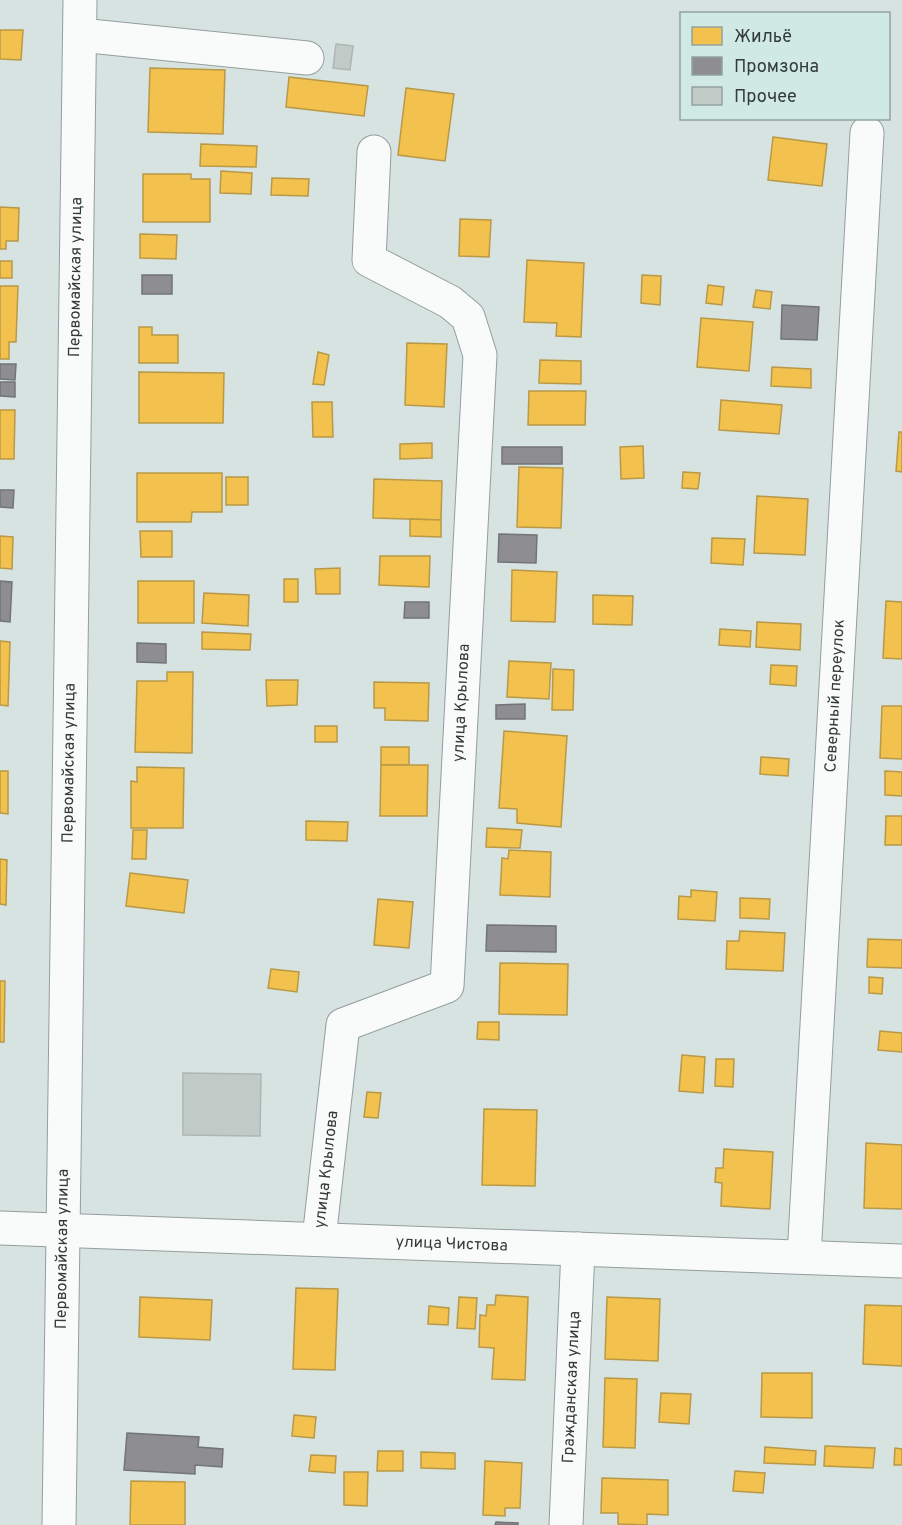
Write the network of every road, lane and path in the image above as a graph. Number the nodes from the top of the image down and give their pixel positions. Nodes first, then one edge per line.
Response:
1 (80, 0) edge
2 (80, 35) junction
3 (307, 58) dead end
4 (867, 133) dead end
5 (374, 152) dead end
6 (0, 1228) edge
7 (63, 1229) junction
8 (319, 1239) junction
9 (578, 1249) junction
10 (804, 1257) junction
11 (902, 1261) edge
12 (59, 1525) edge
13 (566, 1525) edge

1 - 2 street, Первомайская улица
2 - 3 street
2 - 7 street, Первомайская улица
4 - 10 street, Северный переулок
5 - 8 street, улица Крылова
6 - 7 street, улица Чистова
7 - 8 street, улица Чистова
7 - 12 street, Первомайская улица
8 - 9 street, улица Чистова
9 - 10 street, улица Чистова
9 - 13 street, Гражданская улица
10 - 11 street, улица Чистова

